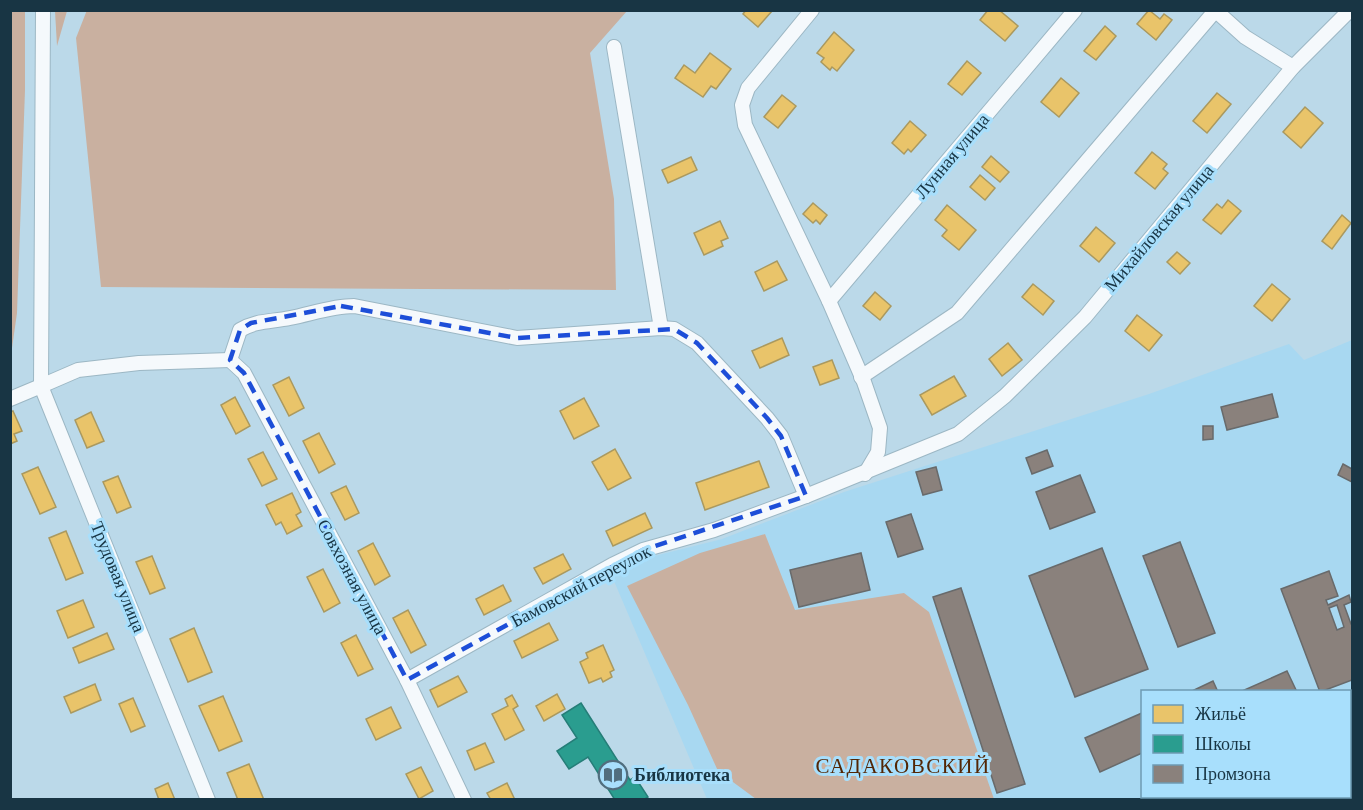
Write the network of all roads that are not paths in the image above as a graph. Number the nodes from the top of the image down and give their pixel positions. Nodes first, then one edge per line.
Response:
1 (43, 10) edge
2 (812, 10) edge
3 (1075, 10) edge
4 (1350, 10) edge
5 (1215, 11) edge
6 (614, 47) dead end
7 (1293, 67) junction
8 (829, 301) junction
9 (661, 328) junction
10 (230, 360) junction
11 (861, 377) junction
12 (40, 386) junction
13 (10, 399) edge
14 (958, 434) joint
15 (865, 474) junction
16 (806, 496) junction
17 (406, 680) junction
18 (208, 800) edge
19 (464, 800) edge

1 - 12 street
2 - 8 street
3 - 8 street, Лунная улица
4 - 7 street, Михайловская улица
5 - 7 street
5 - 11 street
6 - 9 street
7 - 14 street, Михайловская улица
8 - 11 street
9 - 10 street
9 - 16 street
10 - 12 street
10 - 17 street, Совхозная улица
11 - 15 street
12 - 13 street
12 - 18 street, Трудовая улица
14 - 15 street, Бамовский переулок
15 - 16 street, Бамовский переулок
16 - 17 street, Бамовский переулок
17 - 19 street, Совхозная улица

